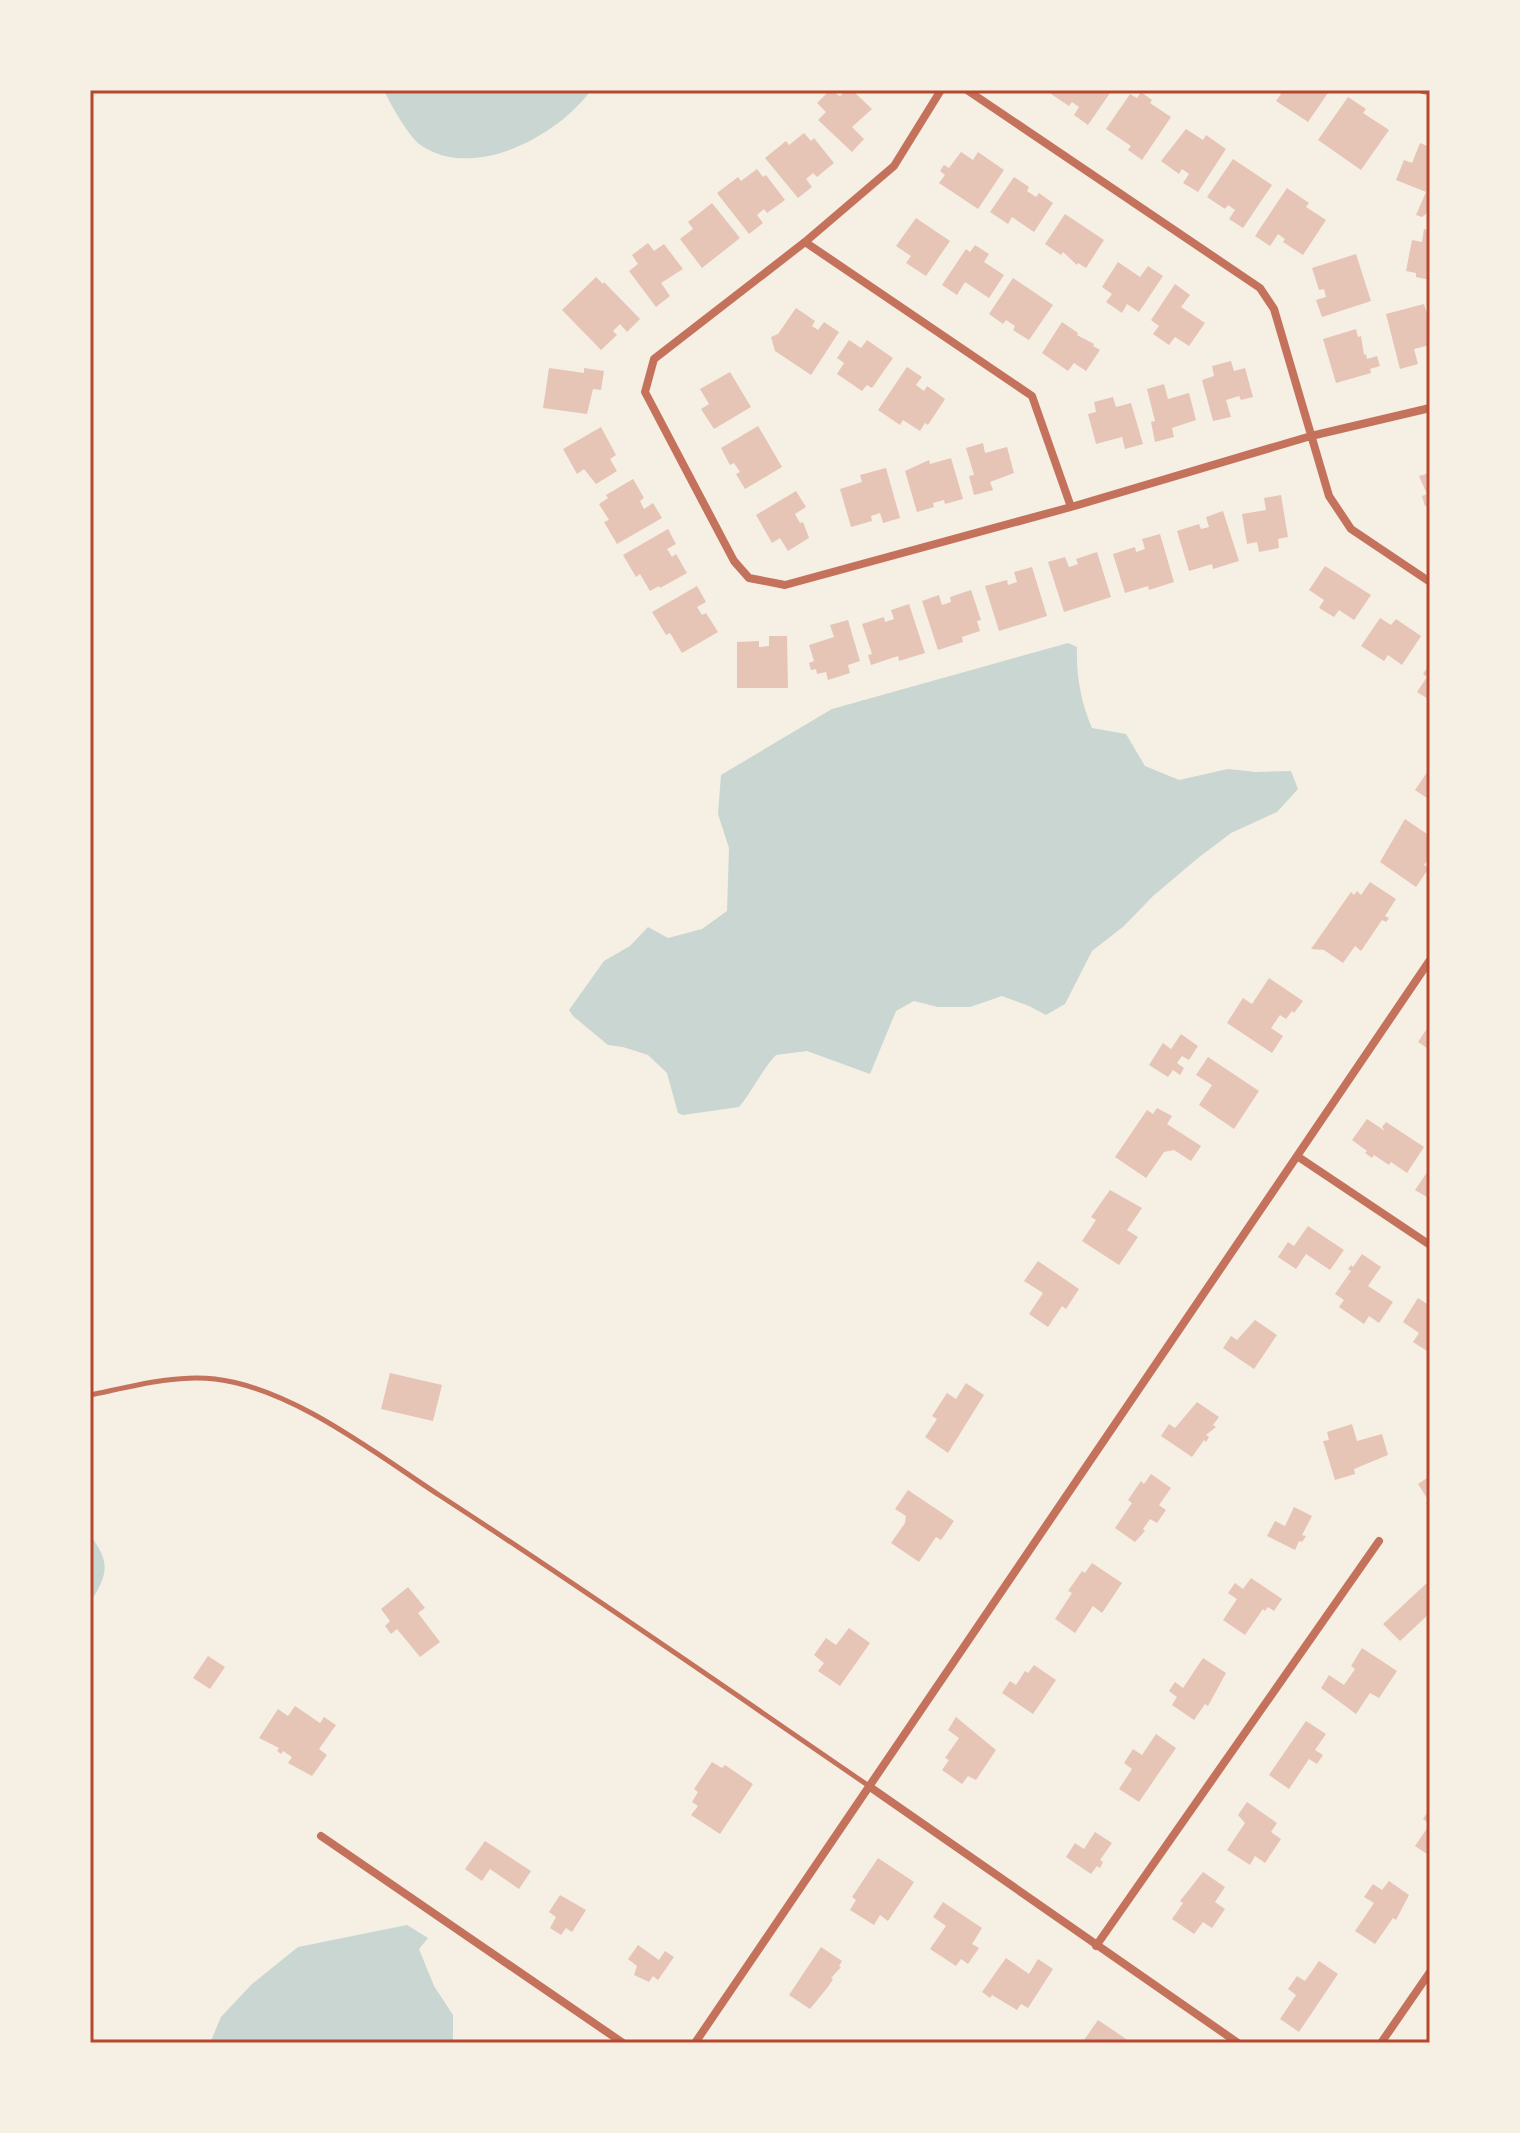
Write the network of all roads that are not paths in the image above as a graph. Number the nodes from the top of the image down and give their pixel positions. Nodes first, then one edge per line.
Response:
1 (941, 90) edge
2 (967, 90) edge
3 (1423, 90) edge
4 (1430, 91) edge
5 (805, 242) junction
6 (1430, 408) edge
7 (1311, 436) junction
8 (1071, 507) junction
9 (1430, 582) edge
10 (1430, 960) edge
11 (1297, 1156) junction
12 (1430, 1245) edge
13 (90, 1395) edge
14 (1379, 1541) dead end
15 (870, 1787) junction
16 (321, 1836) dead end
17 (1096, 1946) junction
18 (1430, 1972) edge
19 (623, 2043) edge
20 (695, 2043) edge
21 (1238, 2043) edge
22 (1381, 2043) edge

1 - 5 street
2 - 7 street
3 - 4 street
5 - 8 street
5 - 8 street
6 - 7 street
7 - 8 street
7 - 9 street
10 - 11 street
11 - 12 street
11 - 15 street
13 - 15 lane
14 - 17 street
15 - 17 street
15 - 20 street
16 - 19 street
17 - 21 street
18 - 22 street

